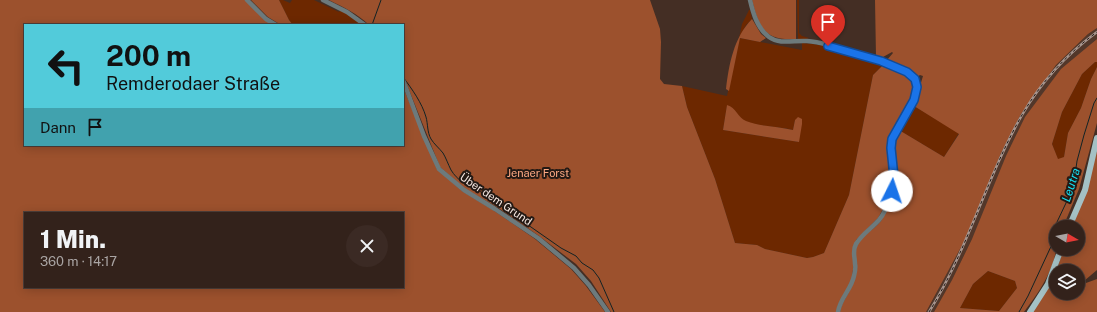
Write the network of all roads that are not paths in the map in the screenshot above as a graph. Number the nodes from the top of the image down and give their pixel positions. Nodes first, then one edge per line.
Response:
1 (247, 0) edge
2 (323, 0) edge
3 (750, 0) edge
4 (274, 24) edge
5 (364, 24) edge
6 (404, 84) edge
7 (1097, 138) edge
8 (1072, 220) edge
9 (1059, 256) edge
10 (608, 312) edge
11 (838, 312) edge
12 (1030, 312) edge

1 - 4 street
2 - 5 street
3 - 11 street
6 - 10 street, Über dem Grund
7 - 8 main road
9 - 12 main road

